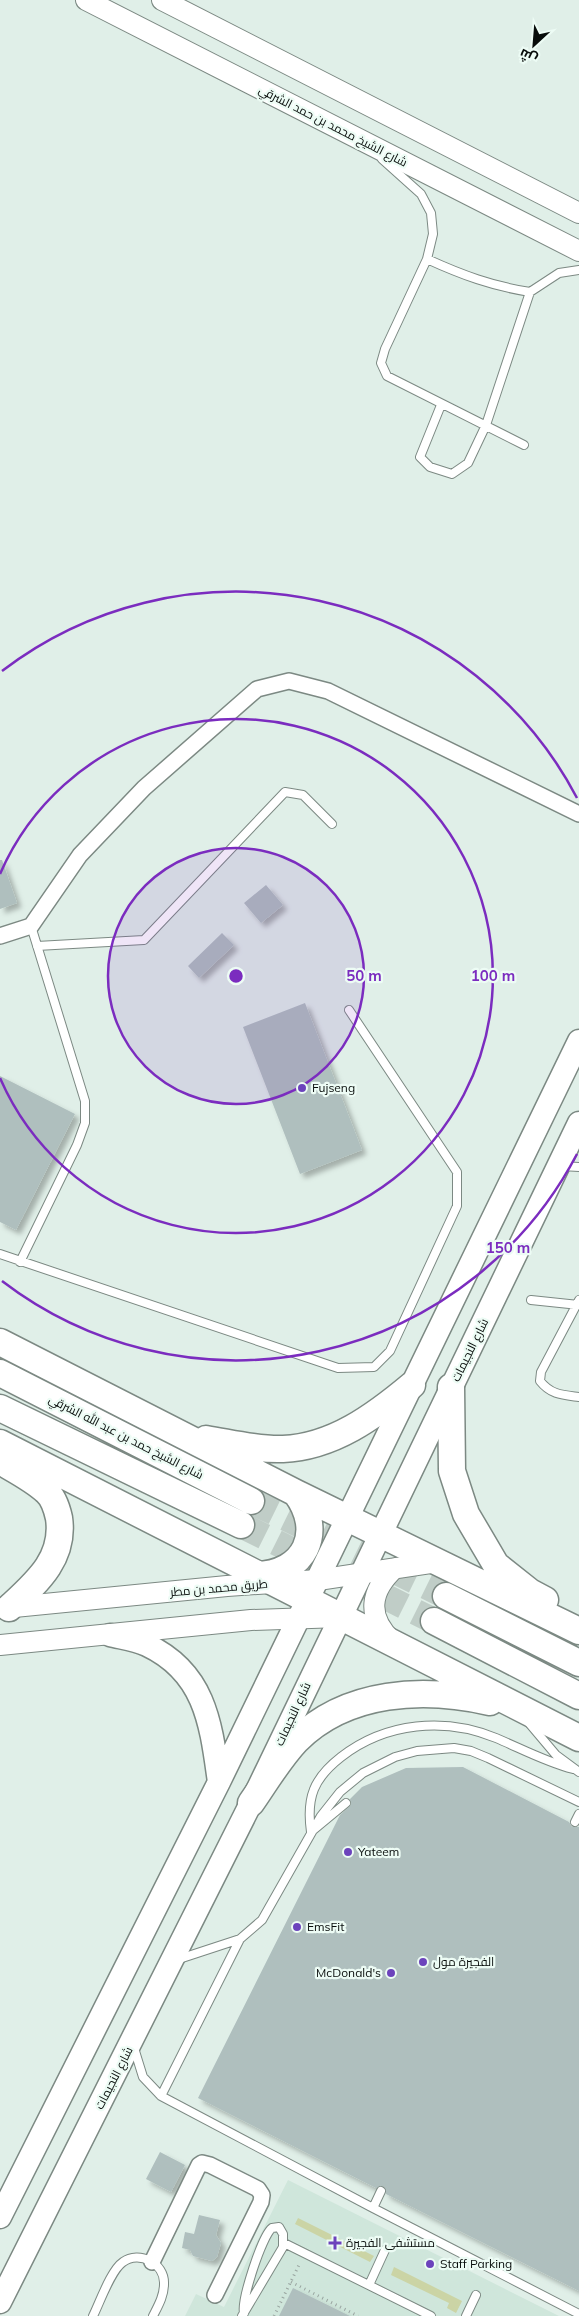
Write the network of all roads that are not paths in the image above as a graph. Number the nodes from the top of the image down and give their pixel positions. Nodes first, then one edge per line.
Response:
1 (86, 0) edge
2 (162, 0) edge
3 (364, 142) junction
4 (579, 213) edge
5 (579, 251) edge
6 (427, 259) junction
7 (579, 270) edge
8 (530, 292) junction
9 (441, 405) junction
10 (486, 425) junction
11 (524, 445) dead end
12 (579, 814) edge
13 (332, 824) dead end
14 (31, 926) junction
15 (0, 936) edge
16 (37, 946) junction
17 (349, 1010) dead end
18 (579, 1041) edge
19 (579, 1123) edge
20 (568, 1166) edge
21 (0, 1254) edge
22 (20, 1262) junction
23 (531, 1300) dead end
24 (578, 1303) edge
25 (0, 1342) edge
26 (0, 1373) edge
27 (412, 1385) junction
28 (451, 1387) junction
29 (579, 1397) edge
30 (0, 1408) edge
31 (178, 1433) junction
32 (0, 1443) edge
33 (0, 1461) edge
34 (296, 1493) junction
35 (251, 1501) tunnel mouth
36 (348, 1519) junction
37 (241, 1526) tunnel mouth
38 (380, 1534) junction
39 (436, 1562) junction
40 (395, 1568) junction
41 (360, 1575) junction
42 (265, 1579) junction
43 (446, 1596) tunnel mouth
44 (308, 1600) junction
45 (4, 1608) edge
46 (340, 1617) junction
47 (579, 1618) edge
48 (434, 1621) tunnel mouth
49 (579, 1631) edge
50 (110, 1635) junction
51 (0, 1645) edge
52 (398, 1647) junction
53 (579, 1663) edge
54 (579, 1696) edge
55 (517, 1708) junction
56 (579, 1738) edge
57 (576, 1770) edge
58 (219, 1782) junction
59 (579, 1802) edge
60 (251, 1803) junction
61 (346, 1803) dead end
62 (579, 1814) edge
63 (575, 1822) dead end
64 (311, 1832) junction
65 (240, 1939) junction
66 (172, 1962) junction
67 (132, 2042) junction
68 (161, 2096) junction
69 (381, 2191) dead end
70 (372, 2208) junction
71 (0, 2217) edge
72 (284, 2243) junction
73 (385, 2250) dead end
74 (152, 2262) junction
75 (369, 2285) junction
76 (215, 2295) dead end
77 (476, 2295) dead end
78 (0, 2302) edge
79 (243, 2314) edge
80 (579, 2314) edge
81 (93, 2316) edge
82 (153, 2316) edge
83 (431, 2316) edge
84 (466, 2316) edge

1 - 3 main road, شارع الشيخ محمد بن حمد الشرقي
2 - 4 main road
3 - 5 main road, شارع الشيخ محمد بن حمد الشرقي
3 - 6 lane
6 - 8 lane
6 - 9 lane
7 - 8 lane
8 - 10 lane
9 - 10 lane
9 - 10 lane
10 - 11 lane
12 - 14 street
13 - 16 lane
14 - 15 street
14 - 16 lane
16 - 22 lane
17 - 22 lane
18 - 27 main road
19 - 20 main road, شارع النجيمات
20 - 28 main road, شارع النجيمات
21 - 22 lane
23 - 24 lane
24 - 29 lane
25 - 31 highway
26 - 35 highway, شارع الشيخ حمد بن عبد الله الشرقي
27 - 31 highway
27 - 36 main road
28 - 38 main road, شارع النجيمات
28 - 47 highway
30 - 37 highway
31 - 34 highway
32 - 42 highway
33 - 45 highway
34 - 36 highway
34 - 42 highway
36 - 38 highway
36 - 44 main road
38 - 39 highway
38 - 41 main road, شارع النجيمات
39 - 40 main road
39 - 49 highway
40 - 41 main road
40 - 52 main road
41 - 44 main road
41 - 46 main road, شارع النجيمات
42 - 44 highway
42 - 45 main road, طريق محمد بن مطر
43 - 53 highway
44 - 46 highway
44 - 50 main road
44 - 58 main road
46 - 52 highway
46 - 60 main road, شارع النجيمات
48 - 54 highway
50 - 51 main road
50 - 58 main road
52 - 55 highway
55 - 56 highway
55 - 57 lane
55 - 60 highway
57 - 64 lane
58 - 71 main road
59 - 64 lane
60 - 66 main road, شارع النجيمات
61 - 64 lane
62 - 63 lane
64 - 65 lane
65 - 66 lane
65 - 68 lane
66 - 67 main road, شارع النجيمات
67 - 68 lane
67 - 78 main road, شارع النجيمات
68 - 70 lane
69 - 70 lane
70 - 80 lane
72 - 75 lane
72 - 79 lane
72 - 79 lane
73 - 75 lane
74 - 76 street
74 - 81 lane
74 - 82 lane
75 - 83 lane
77 - 84 lane

